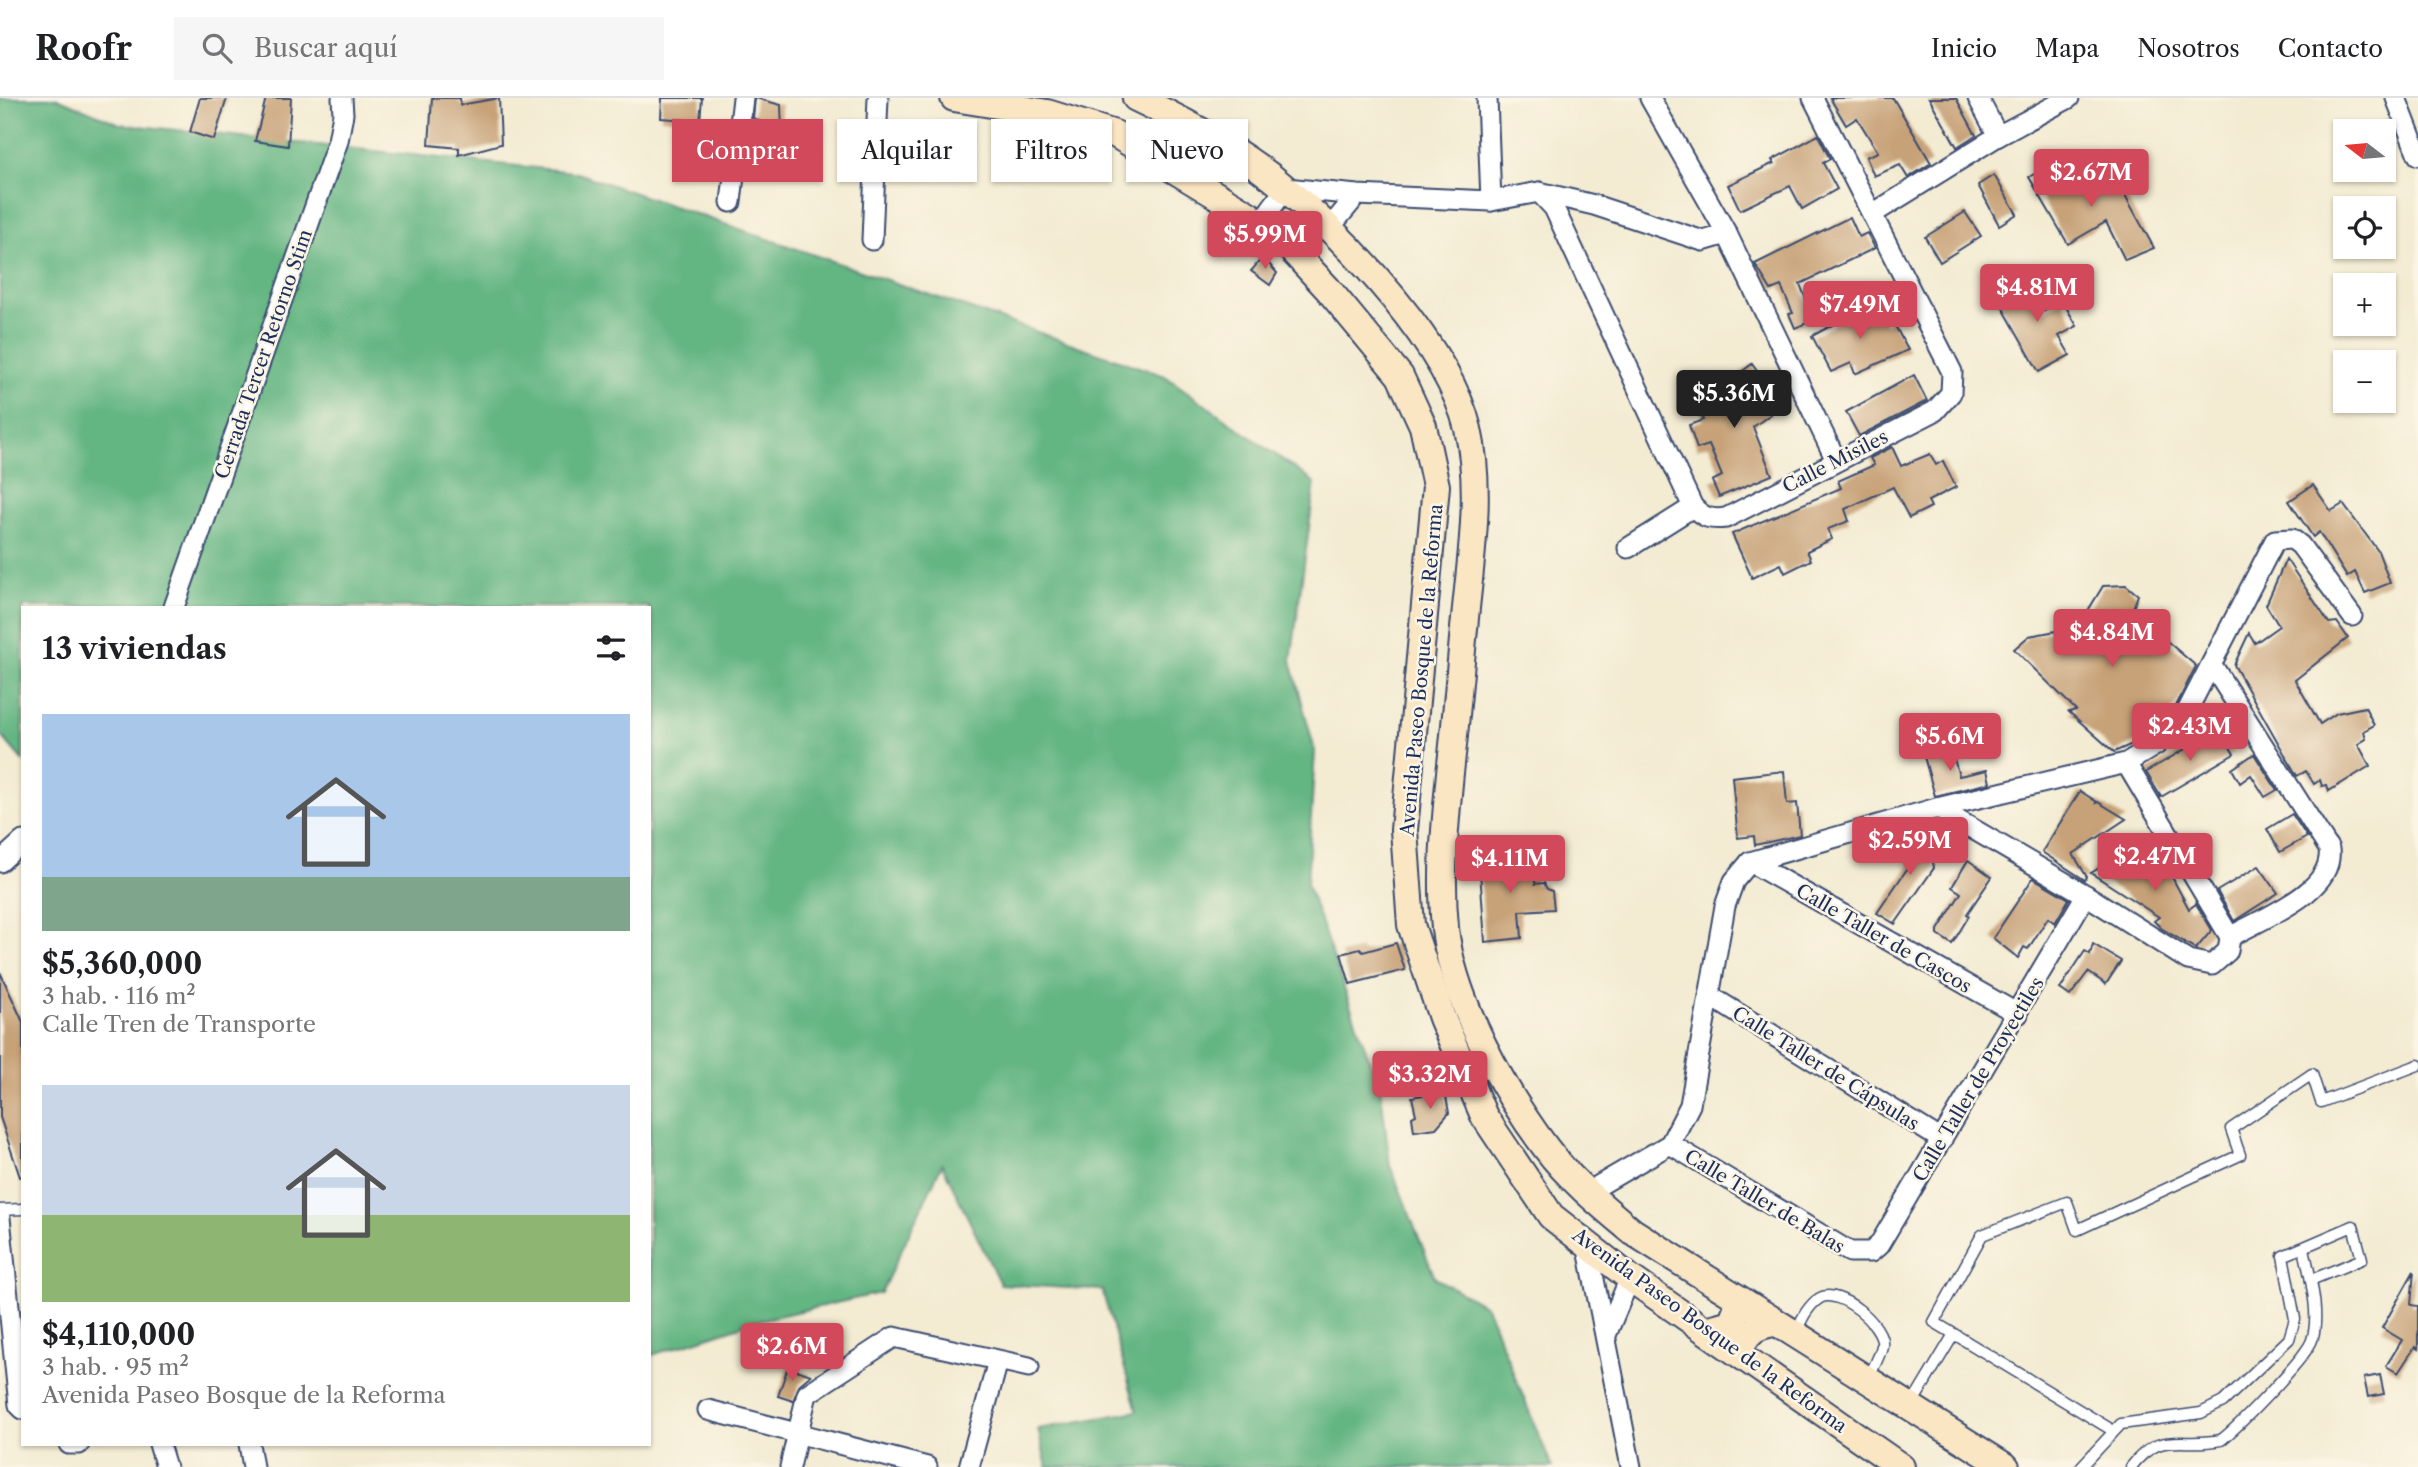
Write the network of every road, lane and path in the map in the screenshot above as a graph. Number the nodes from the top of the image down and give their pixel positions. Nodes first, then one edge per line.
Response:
1 (342, 98) edge
2 (743, 98) edge
3 (878, 98) edge
4 (954, 98) edge
5 (1136, 98) edge
6 (1487, 98) edge
7 (1650, 98) edge
8 (1813, 98) edge
9 (1978, 98) edge
10 (2069, 98) edge
11 (2396, 98) edge
12 (1998, 136) junction
13 (2418, 155) edge
14 (1286, 188) junction
15 (1539, 192) junction
16 (1357, 195) junction
17 (1491, 201) junction
18 (732, 202) dead end
19 (1874, 213) junction
20 (1266, 227) junction
21 (1331, 233) junction
22 (1727, 234) junction
23 (872, 240) dead end
24 (1307, 267) junction
25 (1836, 460) junction
26 (1693, 507) junction
27 (1628, 548) dead end
28 (174, 606) edge
29 (2352, 616) dead end
30 (2212, 665) junction
31 (1411, 763) junction
32 (2126, 763) junction
33 (1450, 774) junction
34 (1937, 808) junction
35 (1406, 814) junction
36 (1444, 816) junction
37 (21, 843) edge
38 (0, 862) edge
39 (1750, 862) junction
40 (2086, 895) junction
41 (2230, 937) junction
42 (1710, 996) junction
43 (2018, 1014) junction
44 (2418, 1065) edge
45 (1942, 1140) junction
46 (1670, 1144) junction
47 (1586, 1193) junction
48 (21, 1209) edge
49 (0, 1210) edge
50 (0, 1218) edge
51 (1587, 1244) junction
52 (2304, 1248) junction
53 (1861, 1254) joint
54 (1630, 1278) junction
55 (2311, 1280) junction
56 (1740, 1301) junction
57 (1785, 1328) junction
58 (1705, 1330) junction
59 (1954, 1334) junction
60 (1606, 1335) junction
61 (1744, 1357) junction
62 (998, 1361) junction
63 (1029, 1367) dead end
64 (1867, 1381) junction
65 (21, 1407) edge
66 (1910, 1408) junction
67 (708, 1410) dead end
68 (2112, 1430) junction
69 (797, 1434) junction
70 (160, 1446) edge
71 (249, 1446) edge
72 (166, 1467) edge
73 (253, 1467) edge
74 (790, 1467) edge
75 (928, 1467) edge
76 (969, 1467) edge
77 (1631, 1467) edge
78 (1901, 1467) edge
79 (2007, 1467) edge
80 (2081, 1467) edge
81 (2131, 1467) edge

1 - 28 street, Cerrada Tercer Retorno Stim
2 - 18 street
3 - 23 street
4 - 20 main road, Avenida Paseo Bosque de la Reforma
5 - 14 main road, Avenida Paseo Bosque de la Reforma
6 - 17 street
7 - 22 street
8 - 19 street
9 - 12 street
10 - 12 street
11 - 13 street
12 - 19 street
14 - 16 street
14 - 20 street
14 - 21 main road, Avenida Paseo Bosque de la Reforma
15 - 17 street
15 - 22 street
15 - 26 street
16 - 17 street
16 - 21 street
19 - 25 street, Calle Misiles
20 - 21 street
20 - 24 main road, Avenida Paseo Bosque de la Reforma
21 - 24 main road
21 - 33 main road, Avenida Paseo Bosque de la Reforma
22 - 25 street
24 - 31 main road, Avenida Paseo Bosque de la Reforma
25 - 26 street, Calle Misiles
26 - 27 street
29 - 30 street
30 - 32 street
30 - 41 street
31 - 33 main road
31 - 35 main road, Avenida Paseo Bosque de la Reforma
32 - 34 street
32 - 41 street
33 - 36 main road, Avenida Paseo Bosque de la Reforma
34 - 39 street
34 - 40 street
35 - 36 main road
35 - 51 main road, Avenida Paseo Bosque de la Reforma
36 - 47 main road, Avenida Paseo Bosque de la Reforma
37 - 38 street
39 - 42 street
39 - 43 street, Calle Taller de Cascos
40 - 41 street
40 - 43 street, Calle Taller de Proyectiles
42 - 45 street, Calle Taller de Cápsulas
42 - 46 street
43 - 45 street, Calle Taller de Proyectiles
44 - 59 lane
45 - 53 street, Calle Taller de Proyectiles
46 - 47 street
46 - 53 street, Calle Taller de Balas
47 - 56 main road, Avenida Paseo Bosque de la Reforma
48 - 49 lane
50 - 65 street
51 - 54 main road, Avenida Paseo Bosque de la Reforma
51 - 60 street
52 - 55 lane
52 - 55 lane
52 - 68 lane
54 - 58 main road, Avenida Paseo Bosque de la Reforma
54 - 60 street
55 - 81 lane
56 - 57 main road, Avenida Paseo Bosque de la Reforma
56 - 58 main road
57 - 61 main road
57 - 64 main road, Avenida Paseo Bosque de la Reforma
57 - 64 lane
58 - 61 main road, Avenida Paseo Bosque de la Reforma
59 - 66 lane
59 - 68 lane
60 - 77 street
61 - 78 main road, Avenida Paseo Bosque de la Reforma
62 - 63 street
62 - 69 street
62 - 76 street
64 - 66 main road, Avenida Paseo Bosque de la Reforma
66 - 79 main road, Avenida Paseo Bosque de la Reforma
67 - 69 street
68 - 80 lane
69 - 74 street
69 - 75 street
70 - 72 street
71 - 73 street

